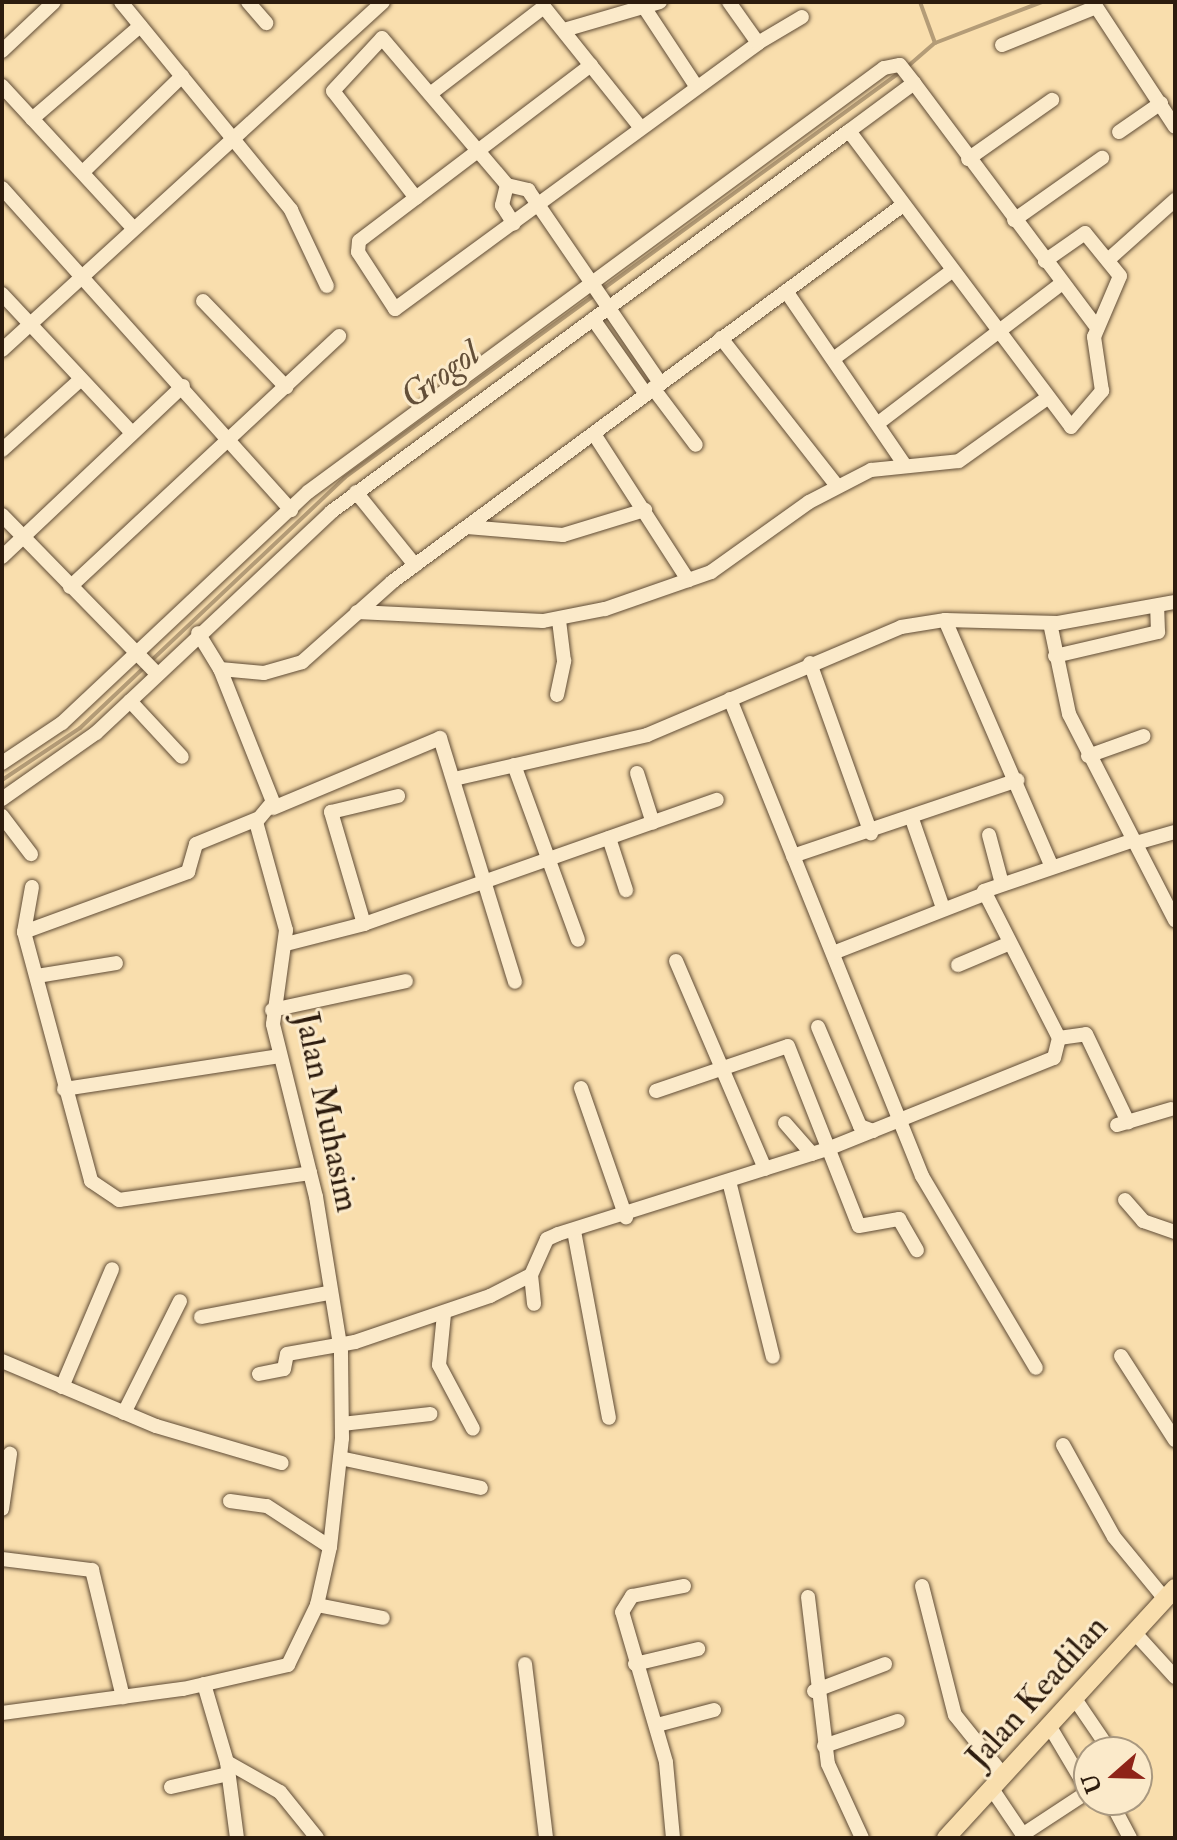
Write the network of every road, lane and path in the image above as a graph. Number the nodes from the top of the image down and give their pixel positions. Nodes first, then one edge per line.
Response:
1 (54, 2) edge
2 (121, 2) edge
3 (248, 2) edge
4 (383, 2) edge
5 (660, 2) edge
6 (729, 2) edge
7 (1095, 5) edge
8 (644, 7) junction
9 (802, 17) dead end
10 (266, 23) dead end
11 (140, 26) junction
12 (564, 30) junction
13 (758, 43) junction
14 (1002, 45) dead end
15 (2, 51) edge
16 (591, 65) junction
17 (907, 74) junction
18 (182, 76) junction
19 (2, 86) edge
20 (696, 86) junction
21 (434, 91) junction
22 (14, 99) junction
23 (1052, 100) dead end
24 (1161, 103) junction
25 (2, 110) edge
26 (32, 119) junction
27 (640, 127) junction
28 (1175, 127) edge
29 (849, 131) junction
30 (1119, 132) dead end
31 (234, 138) junction
32 (480, 151) junction
33 (1102, 158) dead end
34 (968, 159) junction
35 (83, 172) junction
36 (507, 185) junction
37 (2, 188) edge
38 (416, 198) junction
39 (1175, 200) edge
40 (903, 205) junction
41 (538, 207) junction
42 (1014, 220) junction
43 (514, 224) junction
44 (132, 227) junction
45 (1109, 259) junction
46 (1045, 261) junction
47 (952, 271) junction
48 (81, 274) junction
49 (1062, 283) junction
50 (589, 284) junction
51 (327, 286) dead end
52 (786, 291) junction
53 (2, 294) edge
54 (203, 301) dead end
55 (604, 307) junction
56 (593, 319) junction
57 (28, 324) junction
58 (1097, 328) junction
59 (999, 334) junction
60 (339, 336) dead end
61 (721, 338) junction
62 (2, 350) edge
63 (836, 357) junction
64 (81, 379) junction
65 (183, 386) junction
66 (286, 387) junction
67 (653, 389) junction
68 (1046, 399) junction
69 (881, 421) junction
70 (132, 433) junction
71 (594, 434) junction
72 (230, 438) junction
73 (696, 445) dead end
74 (2, 450) edge
75 (904, 464) junction
76 (837, 486) junction
77 (356, 492) junction
78 (291, 510) junction
79 (645, 510) junction
80 (2, 515) edge
81 (467, 527) junction
82 (23, 539) junction
83 (2, 557) edge
84 (415, 565) junction
85 (688, 580) junction
86 (70, 587) junction
87 (1175, 602) edge
88 (1157, 606) junction
89 (357, 612) junction
90 (559, 620) junction
91 (945, 620) junction
92 (1050, 623) junction
93 (198, 633) junction
94 (137, 653) junction
95 (1055, 656) junction
96 (810, 663) junction
97 (220, 669) junction
98 (153, 670) junction
99 (557, 695) dead end
100 (730, 699) junction
101 (130, 701) junction
102 (1144, 736) dead end
103 (1088, 756) junction
104 (182, 757) dead end
105 (2, 763) edge
106 (514, 765) junction
107 (637, 773) dead end
108 (454, 779) junction
109 (1017, 780) junction
110 (398, 796) dead end
111 (2, 799) edge
112 (717, 800) dead end
113 (273, 808) junction
114 (2, 816) edge
115 (257, 819) junction
116 (912, 819) junction
117 (653, 823) junction
118 (1175, 832) edge
119 (871, 833) junction
120 (989, 835) dead end
121 (609, 838) junction
122 (1134, 842) junction
123 (31, 854) dead end
124 (793, 856) junction
125 (550, 859) junction
126 (1051, 865) junction
127 (1001, 880) junction
128 (484, 882) junction
129 (32, 887) dead end
130 (626, 890) dead end
131 (984, 894) junction
132 (943, 908) junction
133 (1175, 920) edge
134 (364, 924) junction
135 (24, 932) junction
136 (578, 940) dead end
137 (1010, 943) junction
138 (286, 944) junction
139 (833, 953) junction
140 (676, 961) dead end
141 (116, 963) dead end
142 (958, 965) dead end
143 (37, 976) junction
144 (406, 981) dead end
145 (515, 982) dead end
146 (272, 1010) junction
147 (818, 1027) dead end
148 (1059, 1038) junction
149 (279, 1056) junction
150 (720, 1066) junction
151 (581, 1088) dead end
152 (64, 1089) junction
153 (656, 1091) dead end
154 (1171, 1109) dead end
155 (903, 1121) junction
156 (785, 1123) dead end
157 (873, 1131) junction
158 (830, 1148) junction
159 (812, 1154) junction
160 (765, 1169) junction
161 (310, 1173) junction
162 (729, 1181) junction
163 (1125, 1200) dead end
164 (626, 1217) junction
165 (574, 1231) junction
166 (1175, 1232) edge
167 (917, 1250) dead end
168 (112, 1269) dead end
169 (531, 1275) junction
170 (328, 1293) junction
171 (180, 1301) dead end
172 (534, 1304) dead end
173 (444, 1314) junction
174 (201, 1317) dead end
175 (339, 1346) junction
176 (1121, 1356) dead end
177 (773, 1357) dead end
178 (2, 1361) edge
179 (1036, 1368) dead end
180 (259, 1374) dead end
181 (62, 1387) junction
182 (124, 1413) junction
183 (430, 1414) dead end
184 (609, 1418) dead end
185 (342, 1424) junction
186 (473, 1429) dead end
187 (1175, 1440) edge
188 (1063, 1445) dead end
189 (10, 1454) dead end
190 (340, 1458) junction
191 (282, 1463) dead end
192 (481, 1488) dead end
193 (230, 1501) dead end
194 (2, 1509) edge
195 (330, 1547) junction
196 (2, 1559) edge
197 (684, 1586) dead end
198 (922, 1586) dead end
199 (1164, 1593) edge
200 (808, 1597) dead end
201 (317, 1605) junction
202 (383, 1618) dead end
203 (1134, 1632) junction
204 (698, 1649) dead end
205 (525, 1664) dead end
206 (635, 1664) junction
207 (885, 1664) dead end
208 (1175, 1677) edge
209 (204, 1684) junction
210 (814, 1691) junction
211 (123, 1697) junction
212 (1075, 1699) junction
213 (714, 1710) dead end
214 (2, 1713) edge
215 (898, 1721) dead end
216 (657, 1725) junction
217 (1048, 1730) junction
218 (1100, 1736) edge
219 (824, 1746) junction
220 (228, 1768) junction
221 (1073, 1771) edge
222 (998, 1782) junction
223 (171, 1787) dead end
224 (1073, 1801) edge
225 (1118, 1816) edge
226 (1024, 1837) edge
227 (237, 1838) edge
228 (317, 1838) edge
229 (546, 1838) edge
230 (673, 1838) edge
231 (862, 1838) edge
232 (946, 1838) edge
233 (1130, 1838) edge

1 - 15 street
2 - 11 street
3 - 10 street
4 - 31 street
5 - 8 street
6 - 13 street
7 - 14 street
7 - 24 street
8 - 12 street
8 - 20 street
9 - 13 street
11 - 18 street
11 - 26 street
12 - 16 street
12 - 21 street
13 - 20 street
16 - 27 street
16 - 32 street
17 - 29 street
17 - 34 street
17 - 50 street
18 - 31 street
18 - 35 street
19 - 22 street
20 - 27 street
21 - 32 street
21 - 38 street
22 - 25 street
22 - 26 street
23 - 34 street
24 - 28 street
24 - 30 street
26 - 35 street
27 - 41 street
29 - 40 street
29 - 55 street
31 - 44 street
31 - 51 street
32 - 36 street
32 - 38 street
33 - 42 street
34 - 42 street
35 - 44 street
36 - 41 street
36 - 43 street
37 - 48 street
38 - 43 street
39 - 45 street
40 - 47 street
40 - 52 street
41 - 43 street
41 - 50 street
42 - 46 street
44 - 48 street
45 - 46 street
45 - 58 street
46 - 49 street
47 - 59 street
47 - 63 street
48 - 57 street
48 - 65 street
49 - 58 street
49 - 59 street
50 - 55 street
50 - 78 street
52 - 61 street
52 - 63 street
53 - 57 street
54 - 66 street
55 - 56 street
55 - 67 street
56 - 67 street
56 - 77 street
57 - 62 street
57 - 64 street
58 - 68 street
59 - 68 street
59 - 69 street
60 - 66 street
61 - 67 street
61 - 76 street
63 - 69 street
64 - 70 street
64 - 74 street
65 - 70 street
65 - 72 street
66 - 72 street
67 - 71 street
67 - 73 street
68 - 75 street
69 - 75 street
70 - 82 street
71 - 79 street
71 - 81 street
72 - 78 street
72 - 86 street
75 - 76 street
76 - 85 street
77 - 84 street
77 - 93 street
78 - 94 street
79 - 81 street
79 - 85 street
80 - 82 street
81 - 84 street
82 - 83 street
82 - 86 street
84 - 89 street
85 - 90 street
86 - 94 street
87 - 88 street
88 - 92 street
88 - 95 street
89 - 90 street
89 - 97 street
90 - 99 street
91 - 92 street
91 - 96 street
91 - 109 street
92 - 95 street
93 - 97 street
93 - 98 street
94 - 98 street
94 - 105 street
95 - 103 street
96 - 100 street
96 - 119 street
97 - 113 street
98 - 101 street
100 - 106 street
100 - 124 street
101 - 104 street
101 - 111 street
102 - 103 street
103 - 122 street
106 - 108 street
106 - 125 street
107 - 117 street
108 - 113 street
108 - 128 street
109 - 116 street
109 - 126 street
110 - 134 street
112 - 117 street
113 - 115 street
114 - 123 street
115 - 135 street
115 - 138 street, Jalan Muhasim
116 - 119 street
116 - 132 street
117 - 121 street
118 - 122 street
119 - 124 street
120 - 127 street
121 - 125 street
121 - 130 street
122 - 126 street
122 - 133 street
124 - 139 street
125 - 128 street
125 - 136 street
126 - 127 street
127 - 131 street
128 - 134 street
128 - 145 street
129 - 135 street
131 - 132 street
131 - 137 street
132 - 139 street
134 - 138 street
135 - 143 street
137 - 142 street
137 - 148 street
138 - 146 street, Jalan Muhasim
139 - 155 street
140 - 150 street
141 - 143 street
143 - 152 street
144 - 146 street
146 - 149 street, Jalan Muhasim
147 - 157 street
148 - 154 street
148 - 155 street
149 - 152 street
149 - 161 street, Jalan Muhasim
150 - 153 street
150 - 158 street
150 - 160 street
151 - 164 street
152 - 161 street
155 - 157 street
155 - 179 street
156 - 159 street
157 - 158 street
158 - 159 street
158 - 167 street
159 - 160 street
160 - 162 street
161 - 170 street, Jalan Muhasim
162 - 164 street
162 - 177 street
163 - 166 street
164 - 165 street
165 - 169 street
165 - 184 street
168 - 181 street
169 - 172 street
169 - 173 street
170 - 174 street
170 - 175 street, Jalan Muhasim
171 - 182 street
173 - 175 street
173 - 186 street
175 - 180 street
175 - 185 street, Jalan Muhasim
176 - 187 street
178 - 181 street
181 - 182 street
182 - 191 street
183 - 185 street
185 - 190 street, Jalan Muhasim
188 - 199 street
189 - 194 street
190 - 192 street
190 - 195 street, Jalan Muhasim
193 - 195 street
195 - 201 street, Jalan Muhasim
196 - 211 street
197 - 206 street
198 - 222 street
199 - 203 main road, Jalan Keadilan
200 - 210 street
201 - 202 street
201 - 209 street, Jalan Muhasim
203 - 208 street
203 - 212 main road, Jalan Keadilan
204 - 206 street
205 - 229 street
206 - 216 street
207 - 210 street
209 - 211 street
209 - 220 street
210 - 219 street
211 - 214 street
212 - 217 main road, Jalan Keadilan
212 - 218 street
213 - 216 street
215 - 219 street
216 - 230 street
217 - 221 street
217 - 222 main road, Jalan Keadilan
219 - 231 street
220 - 223 street
220 - 227 street
220 - 228 street
222 - 226 street
222 - 232 main road, Jalan Keadilan
224 - 226 street
225 - 233 street

